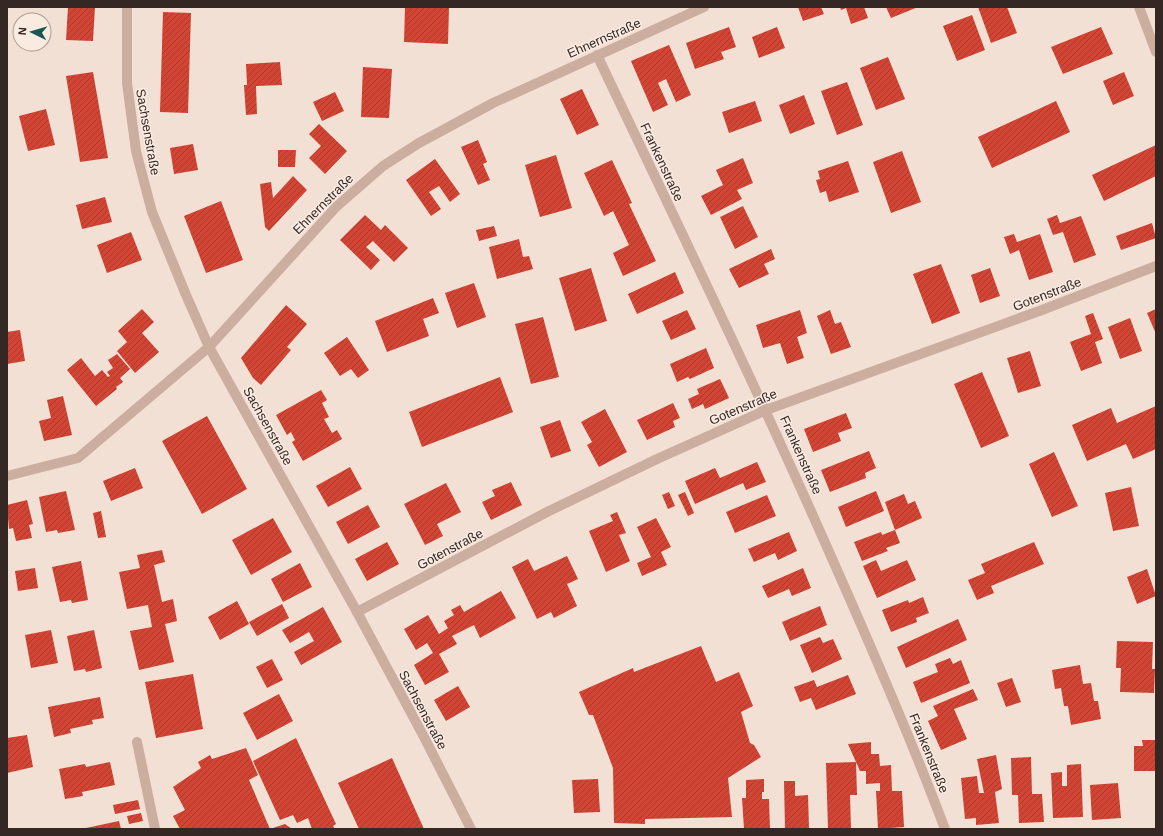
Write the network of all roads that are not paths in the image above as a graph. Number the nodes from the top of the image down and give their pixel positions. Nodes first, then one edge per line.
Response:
1 (127, 7) edge
2 (704, 7) edge
3 (1138, 7) edge
4 (1156, 52) edge
5 (597, 55) junction
6 (1156, 266) edge
7 (209, 347) junction
8 (766, 410) junction
9 (7, 476) edge
10 (357, 612) junction
11 (137, 742) dead end
12 (154, 829) edge
13 (471, 829) edge
14 (945, 829) edge

1 - 7 street, Sachsenstraße
2 - 5 street, Ehnernstraße
3 - 4 street
5 - 7 street, Ehnernstraße
5 - 8 street, Frankenstraße
6 - 8 street, Gotenstraße
7 - 9 street, Ehnernstraße
7 - 10 street, Sachsenstraße
8 - 10 street, Gotenstraße
8 - 14 street, Frankenstraße
10 - 13 street, Sachsenstraße
11 - 12 street

